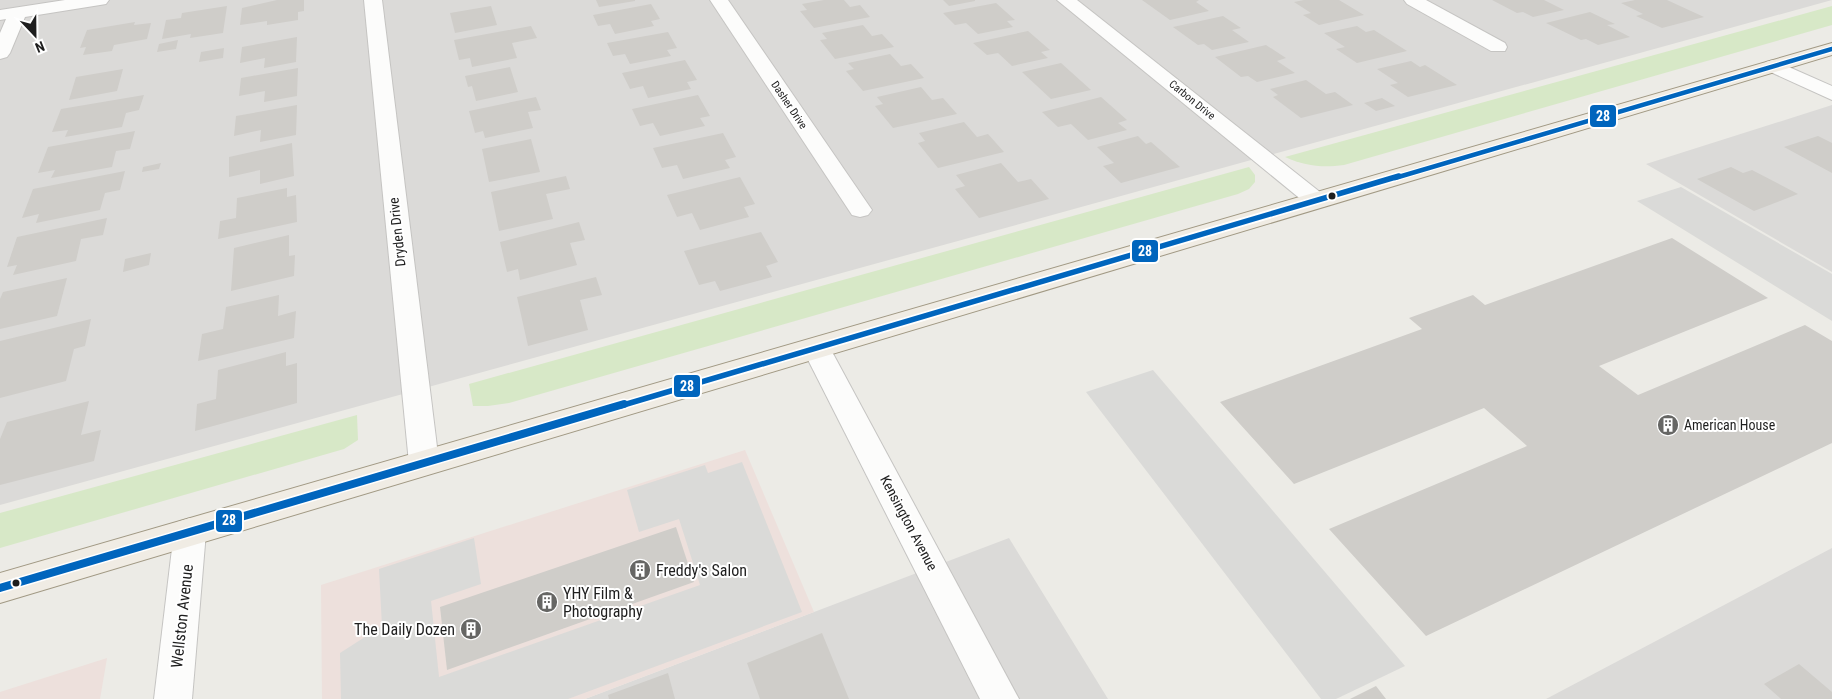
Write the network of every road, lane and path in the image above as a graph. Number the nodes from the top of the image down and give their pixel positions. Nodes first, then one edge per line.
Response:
1 (100, 0) edge
2 (373, 0) edge
3 (719, 0) edge
4 (1066, 0) edge
5 (1413, 0) edge
6 (9, 14) edge
7 (1498, 47) dead end
8 (1832, 49) edge
9 (0, 53) edge
10 (1773, 66) junction
11 (1832, 94) edge
12 (1317, 201) junction
13 (860, 210) dead end
14 (816, 348) junction
15 (424, 464) junction
16 (190, 532) junction
17 (0, 588) edge
18 (173, 699) edge
19 (1000, 699) edge

1 - 6 street
2 - 15 street, Dryden Drive
3 - 13 street, Dasher Drive
4 - 12 street, Carbon Drive
5 - 7 street
6 - 9 street
8 - 10 main road
10 - 11 street
10 - 12 main road
12 - 14 main road
14 - 15 main road
14 - 19 street, Kensington Avenue
15 - 16 main road
16 - 17 main road
16 - 18 street, Wellston Avenue

